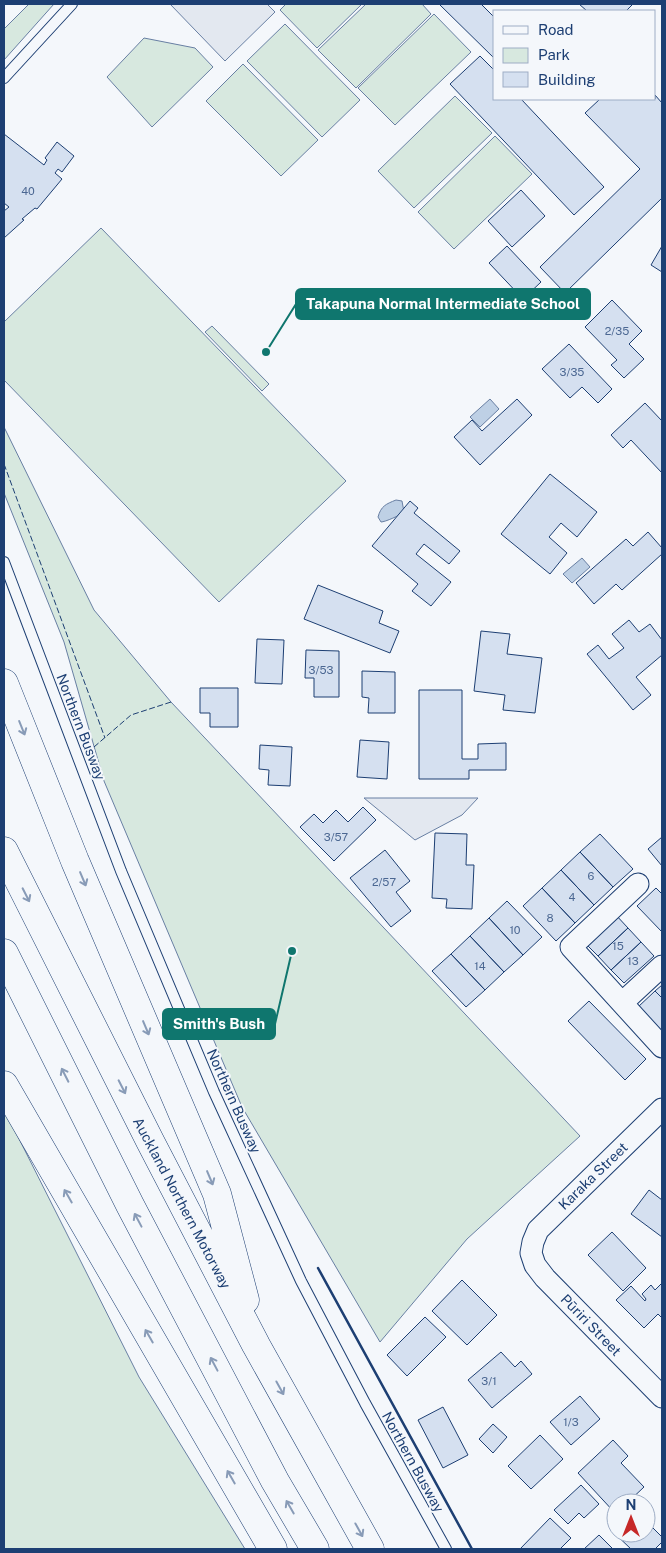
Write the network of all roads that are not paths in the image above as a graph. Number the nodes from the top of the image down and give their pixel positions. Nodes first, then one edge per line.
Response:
1 (72, 4) edge
2 (4, 78) edge
3 (4, 562) edge
4 (4, 683) edge
5 (4, 851) edge
6 (638, 884) dead end
7 (4, 953) edge
8 (662, 966) edge
9 (622, 1003) junction
10 (662, 1047) edge
11 (4, 1085) edge
12 (662, 1109) edge
13 (531, 1247) joint
14 (256, 1345) junction
15 (662, 1397) edge
16 (273, 1549) edge
17 (315, 1549) edge
18 (370, 1549) edge
19 (446, 1549) edge

1 - 2 lane
3 - 19 lane, Northern Busway
4 -> 14 highway
5 -> 14 highway, Auckland Northern Motorway
6 - 9 street
17 -> 7 highway
8 - 9 street
9 - 10 street
16 -> 11 highway
12 - 13 street, Karaka Street
13 - 15 street, Pūriri Street
14 -> 18 highway, Auckland Northern Motorway

